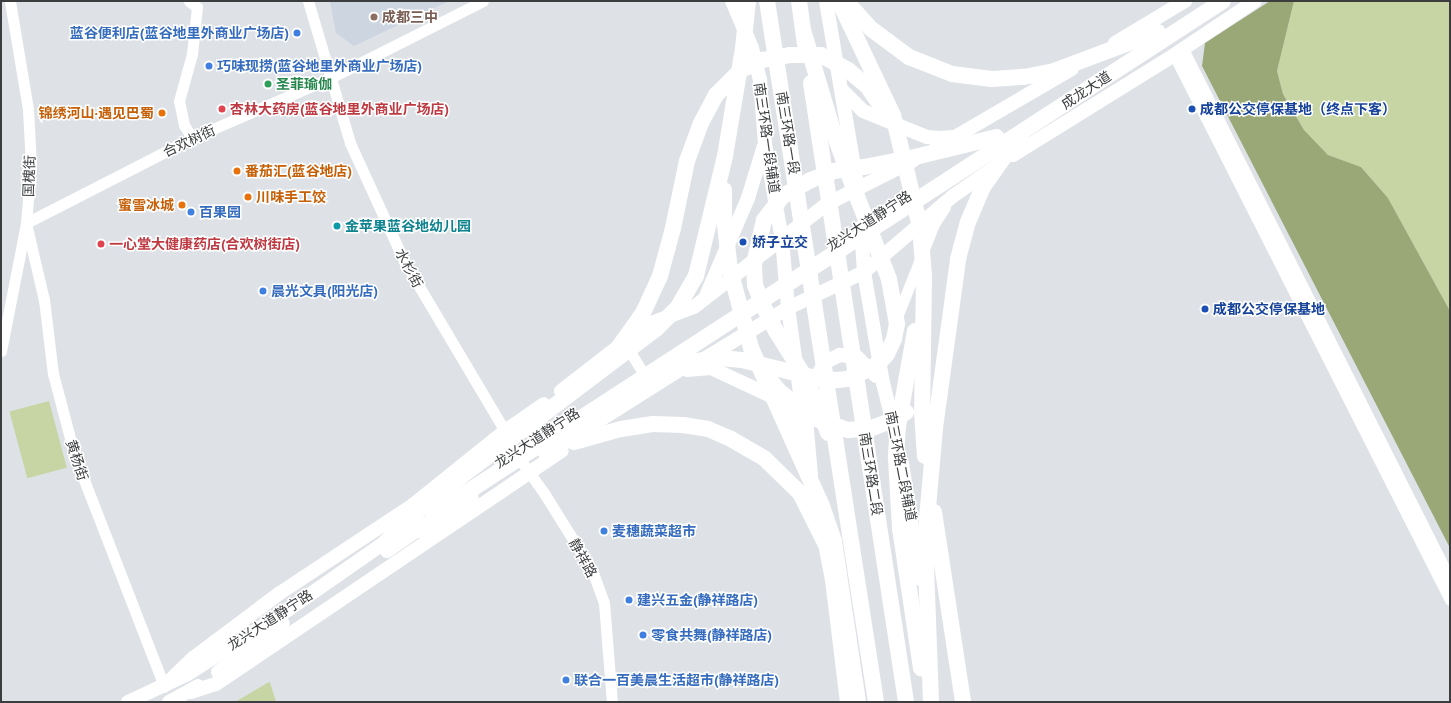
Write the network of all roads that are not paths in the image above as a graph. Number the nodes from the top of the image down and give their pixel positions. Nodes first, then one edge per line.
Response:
1 (10, 1) edge
2 (189, 1) edge
3 (308, 1) edge
4 (483, 1) edge
5 (732, 1) edge
6 (748, 1) edge
7 (826, 1) edge
8 (839, 1) edge
9 (846, 1) edge
10 (1185, 1) edge
11 (1205, 1) edge
12 (1223, 1) edge
13 (1255, 1) edge
14 (799, 2) edge
15 (767, 3) edge
16 (804, 33) junction
17 (1161, 36) junction
18 (1179, 52) junction
19 (330, 78) junction
20 (843, 91) junction
21 (958, 137) junction
22 (997, 137) junction
23 (192, 138) junction
24 (765, 144) junction
25 (902, 150) junction
26 (725, 156) junction
27 (947, 175) junction
28 (858, 190) junction
29 (953, 196) junction
30 (26, 223) junction
31 (782, 239) junction
32 (809, 265) joint
33 (864, 272) junction
34 (924, 276) junction
35 (694, 307) junction
36 (788, 308) junction
37 (949, 324) junction
38 (623, 342) junction
39 (1, 351) edge
40 (880, 363) junction
41 (760, 369) junction
42 (686, 370) junction
43 (592, 376) junction
44 (883, 383) junction
45 (638, 402) junction
46 (806, 419) junction
47 (505, 431) junction
48 (557, 447) junction
49 (808, 461) junction
50 (529, 472) junction
51 (842, 479) junction
52 (454, 496) junction
53 (418, 530) joint
54 (386, 542) joint
55 (1450, 579) edge
56 (842, 596) junction
57 (1450, 600) edge
58 (164, 686) junction
59 (191, 692) junction
60 (128, 702) edge
61 (169, 702) edge
62 (612, 702) edge
63 (847, 702) edge
64 (858, 702) edge
65 (876, 702) edge
66 (906, 702) edge
67 (926, 702) edge
68 (931, 702) edge
69 (938, 702) edge
70 (963, 702) edge

1 - 30 street, 国槐街
2 - 23 street
3 - 19 street, 水杉街
4 - 19 street, 合欢树街
5 - 24 main road, 南三环路一段辅道
6 - 26 highway
7 - 20 main road
8 - 25 highway
9 - 17 highway
10 - 21 main road
11 - 17 highway, 成龙大道
12 - 17 highway, 成龙大道
13 - 18 main road
14 - 16 highway
15 - 32 highway, 南三环路一段
16 - 48 highway
16 - 66 highway, 南三环路二段
17 - 22 highway, 成龙大道
17 - 27 highway, 成龙大道
17 - 37 highway
18 - 29 main road
18 - 55 street
18 - 57 street
19 - 23 street, 合欢树街
19 - 47 street, 水杉街
20 - 21 main road
20 - 28 main road
21 - 28 main road
22 - 27 highway, 成龙大道
22 - 51 highway
23 - 30 street, 合欢树街
24 - 31 main road, 南三环路一段辅道
24 - 35 main road
25 - 34 highway
25 - 43 highway
26 - 41 highway
26 - 43 highway
27 - 52 highway, 龙兴大道静宁路
28 - 31 main road
28 - 33 main road, 南三环路二段辅道
29 - 33 main road
29 - 40 street
30 - 39 street, 国槐街
30 - 58 street, 黄杨街
31 - 35 main road
31 - 36 main road, 南三环路一段辅道
32 - 51 highway, 南三环路二段
33 - 36 main road
33 - 40 main road, 南三环路二段辅道
34 - 67 highway
34 - 70 highway
35 - 38 main road
36 - 42 main road
36 - 46 main road
37 - 41 highway
37 - 68 highway
38 - 45 street
38 - 47 main road
40 - 44 main road, 南三环路二段辅道
41 - 56 highway
42 - 45 main road
42 - 49 main road
43 - 52 highway
44 - 46 main road
44 - 69 main road, 南三环路二段辅道
45 - 50 main road
46 - 49 main road
47 - 50 street, 静祥路
47 - 58 main road
48 - 52 highway
48 - 56 highway
49 - 63 main road
50 - 59 main road
50 - 62 street, 静祥路
51 - 65 highway, 南三环路二段
52 - 53 highway
52 - 54 highway
53 - 59 main road, 龙兴大道静宁路
54 - 58 main road, 龙兴大道静宁路
56 - 64 highway
58 - 60 main road, 龙兴大道静宁路
59 - 61 main road, 龙兴大道静宁路

